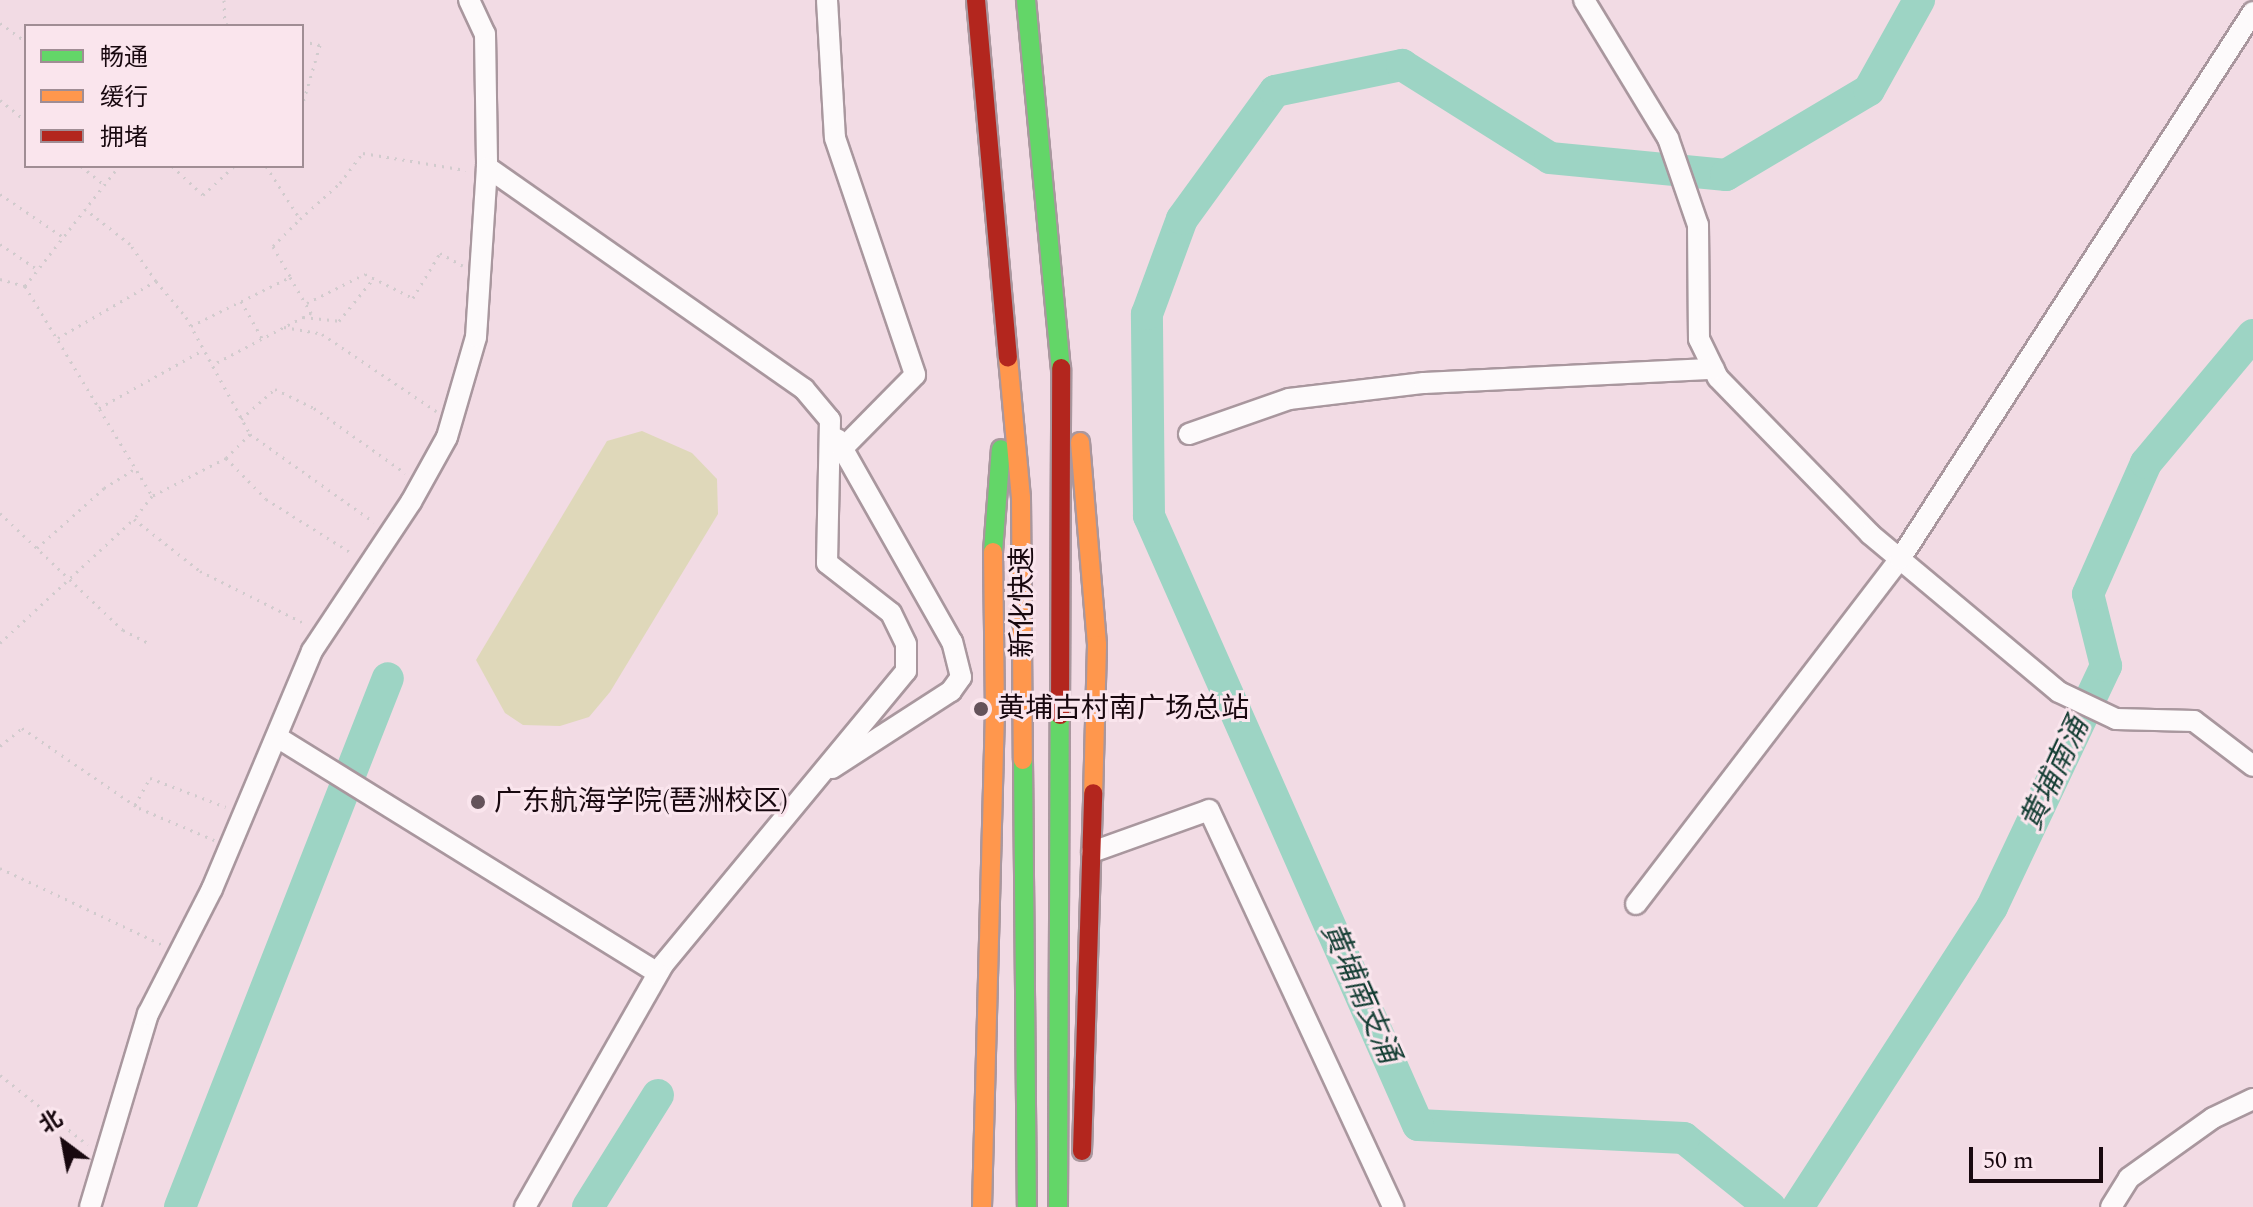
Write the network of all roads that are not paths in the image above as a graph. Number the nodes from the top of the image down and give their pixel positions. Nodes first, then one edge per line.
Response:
1 (469, 0) edge
2 (827, 0) edge
3 (976, 0) edge
4 (1026, 0) edge
5 (1584, 0) edge
6 (2253, 12) edge
7 (487, 170) junction
8 (1714, 369) junction
9 (1061, 373) junction
10 (1011, 383) junction
11 (830, 429) junction
12 (1189, 434) dead end
13 (843, 448) junction
14 (1900, 559) junction
15 (277, 737) junction
16 (2253, 766) edge
17 (816, 779) junction
18 (1092, 852) junction
19 (1636, 904) dead end
20 (658, 973) junction
21 (2253, 1099) edge
22 (1081, 1177) dead end
23 (90, 1207) edge
24 (525, 1207) edge
25 (982, 1207) edge
26 (1027, 1207) edge
27 (1058, 1207) edge
28 (1393, 1207) edge
29 (2111, 1207) edge

1 - 7 street
2 - 13 street
3 - 10 highway, 新化快速
4 - 9 highway, 新化快速
5 - 8 street
6 - 14 street
7 - 11 street
7 - 15 street
8 - 12 street
8 - 14 street
9 - 18 highway
9 - 27 highway, 新化快速
10 - 25 highway
10 - 26 highway, 新化快速
11 - 13 street
11 - 17 street
13 - 17 street
14 - 16 street
14 - 19 street
15 - 20 street
15 - 23 street
17 - 20 street
18 - 22 highway
18 - 28 street
20 - 24 street
21 - 29 street

